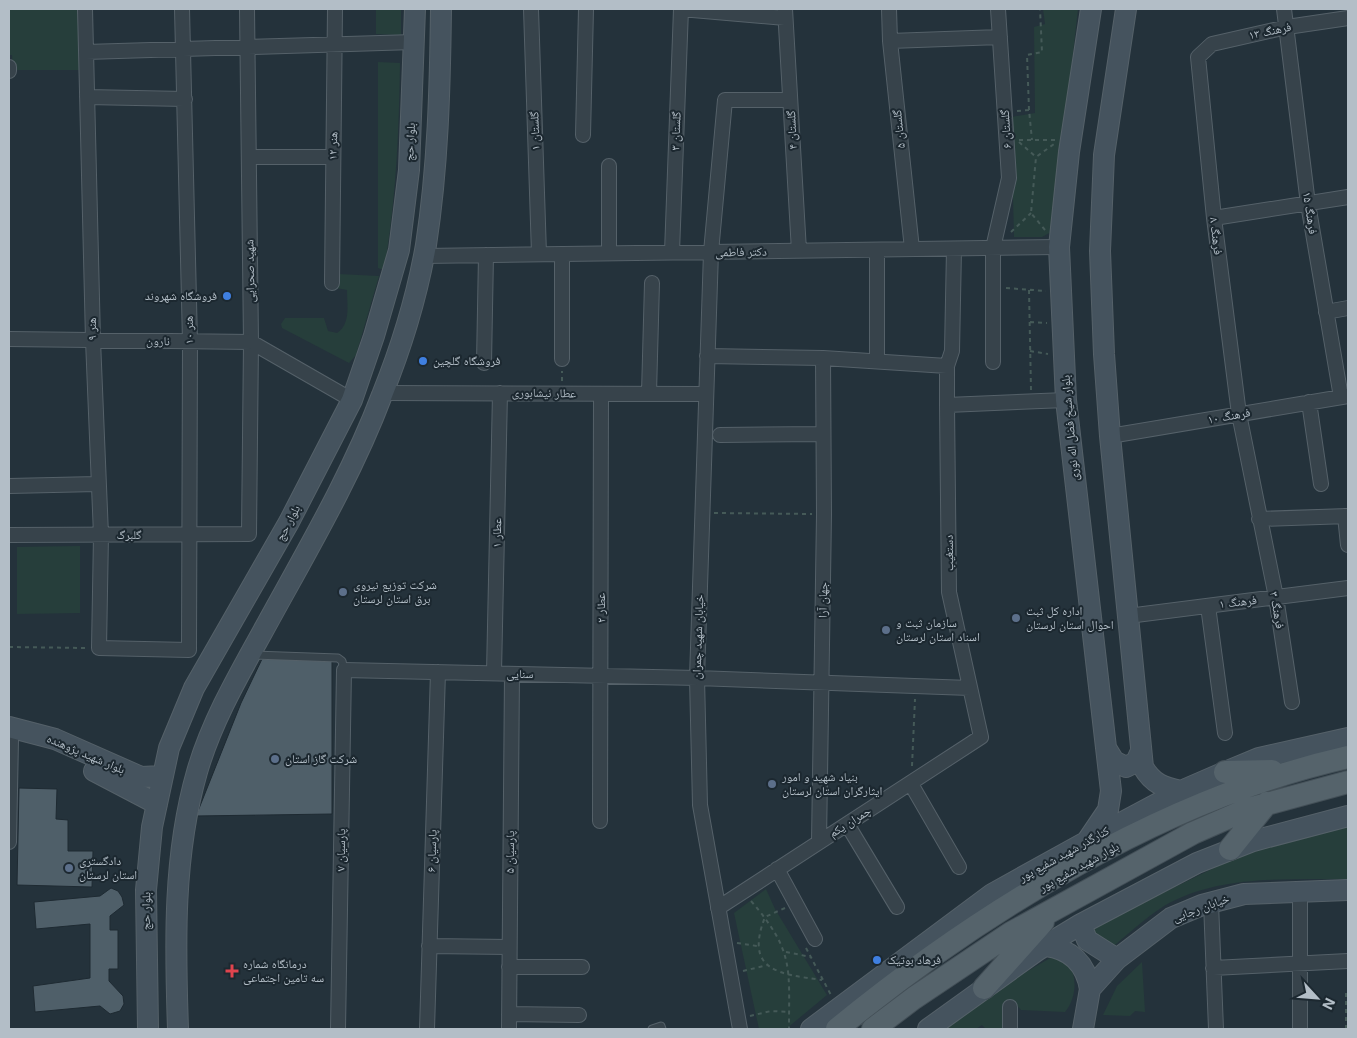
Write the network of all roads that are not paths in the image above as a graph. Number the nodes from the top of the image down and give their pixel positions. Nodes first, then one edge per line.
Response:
1 (85, 9) edge
2 (182, 9) edge
3 (247, 9) edge
4 (335, 9) edge
5 (415, 9) edge
6 (441, 9) edge
7 (531, 9) edge
8 (586, 9) edge
9 (681, 9) edge
10 (889, 9) edge
11 (998, 9) edge
12 (1091, 9) edge
13 (1126, 9) edge
14 (1284, 9) edge
15 (786, 14) edge
16 (1348, 18) edge
17 (1287, 27) junction
18 (1000, 37) junction
19 (890, 41) junction
20 (414, 42) junction
21 (335, 44) junction
22 (248, 46) junction
23 (183, 49) junction
24 (86, 52) junction
25 (1198, 57) joint
26 (9, 67) edge
27 (9, 71) edge
28 (87, 97) junction
29 (184, 99) junction
30 (790, 100) junction
31 (583, 135) dead end
32 (249, 157) junction
33 (333, 157) junction
34 (609, 166) dead end
35 (1348, 197) edge
36 (1308, 204) junction
37 (1214, 218) junction
38 (1059, 247) junction
39 (994, 248) junction
40 (912, 249) junction
41 (954, 249) junction
42 (877, 250) junction
43 (799, 251) junction
44 (672, 252) junction
45 (711, 252) junction
46 (609, 253) junction
47 (539, 254) junction
48 (562, 254) junction
49 (486, 255) junction
50 (424, 256) junction
51 (652, 282) dead end
52 (332, 283) dead end
53 (1348, 308) edge
54 (1326, 312) junction
55 (9, 340) edge
56 (93, 340) junction
57 (190, 342) junction
58 (251, 342) junction
59 (707, 356) junction
60 (823, 358) junction
61 (562, 359) road end
62 (877, 360) junction
63 (993, 362) dead end
64 (484, 363) dead end
65 (947, 366) junction
66 (384, 393) junction
67 (500, 393) junction
68 (649, 393) junction
69 (601, 394) junction
70 (705, 394) junction
71 (1345, 396) edge
72 (352, 400) junction
73 (1066, 400) junction
74 (1309, 402) junction
75 (947, 405) junction
76 (1239, 414) junction
77 (823, 434) junction
78 (720, 435) dead end
79 (1110, 436) junction
80 (97, 484) junction
81 (1321, 484) dead end
82 (9, 486) edge
83 (1346, 516) edge
84 (1259, 520) junction
85 (188, 534) junction
86 (250, 534) joint
87 (9, 535) edge
88 (100, 535) junction
89 (1348, 545) edge
90 (273, 551) junction
91 (299, 564) junction
92 (1348, 588) edge
93 (247, 596) junction
94 (1276, 597) junction
95 (1208, 606) junction
96 (274, 610) junction
97 (1128, 616) junction
98 (99, 648) joint
99 (250, 655) junction
100 (344, 670) junction
101 (438, 672) junction
102 (494, 674) junction
103 (512, 674) junction
104 (601, 676) junction
105 (696, 678) junction
106 (822, 683) junction
107 (970, 688) junction
108 (1292, 702) dead end
109 (1225, 733) dead end
110 (10, 735) edge
111 (981, 737) joint
112 (1348, 738) edge
113 (1106, 748) junction
114 (1141, 751) junction
115 (1348, 757) edge
116 (1295, 771) junction
117 (1225, 772) junction
118 (163, 776) junction
119 (1348, 782) edge
120 (911, 784) junction
121 (1181, 791) junction
122 (1267, 803) junction
123 (157, 804) junction
124 (1348, 816) edge
125 (600, 821) dead end
126 (847, 824) junction
127 (1087, 841) junction
128 (9, 842) edge
129 (819, 842) junction
130 (1230, 849) junction
131 (959, 867) dead end
132 (777, 869) junction
133 (1348, 890) edge
134 (1300, 891) junction
135 (1211, 903) junction
136 (897, 907) dead end
137 (718, 908) junction
138 (1056, 908) junction
139 (1081, 924) junction
140 (815, 940) dead end
141 (429, 946) junction
142 (1046, 946) junction
143 (509, 947) junction
144 (1117, 959) junction
145 (1348, 962) edge
146 (1300, 964) junction
147 (509, 967) junction
148 (582, 967) dead end
149 (1213, 968) junction
150 (984, 988) junction
151 (1090, 989) junction
152 (1010, 1007) dead end
153 (509, 1014) junction
154 (578, 1015) dead end
155 (741, 1026) edge
156 (148, 1029) edge
157 (178, 1029) edge
158 (338, 1029) edge
159 (427, 1029) edge
160 (509, 1029) edge
161 (652, 1029) edge
162 (662, 1029) edge
163 (810, 1029) edge
164 (837, 1029) edge
165 (873, 1029) edge
166 (928, 1029) edge
167 (1010, 1029) edge
168 (1083, 1029) edge
169 (1216, 1029) edge
170 (1300, 1029) edge

1 - 24 street, هنر ۹
2 - 23 street, هنر ۱۰
3 - 22 street, شهید صحرایی
4 - 21 street, هنر ۱۲
5 - 20 main road, بلوار حج
6 - 50 main road
7 - 47 street, گلستان ۱
8 - 31 street
9 - 15 street
9 - 44 street, گلستان ۳
10 - 19 street, گلستان ۵
11 - 18 street, گلستان ۶
12 - 38 main road, بلوار شیخ فضل اله نوری
13 - 79 main road
14 - 17 street, فرهنگ ۱۵
15 - 30 street, گلستان ۴
16 - 17 street, فرهنگ ۱۳
17 - 25 street, فرهنگ ۱۳
17 - 36 street, فرهنگ ۱۵
18 - 19 street
18 - 39 street, گلستان ۶
19 - 40 street, گلستان ۵
20 - 21 street
20 - 72 main road, بلوار حج
21 - 22 street
21 - 33 street, هنر ۱۲
22 - 23 street
22 - 32 street, شهید صحرایی
23 - 24 street
23 - 29 street, هنر ۱۰
24 - 28 street, هنر ۹
25 - 37 street, فرهنگ ۸
26 - 27 street
28 - 29 street
28 - 56 street, هنر ۹
29 - 57 street, هنر ۱۰
30 - 43 street, گلستان ۴
30 - 45 street, خیابان شهید چمران
32 - 33 street
32 - 58 street, شهید صحرایی
33 - 52 street, هنر ۱۲
34 - 46 street
35 - 36 street
36 - 37 street
36 - 54 street, فرهنگ ۱۵
37 - 76 street, فرهنگ ۸
38 - 39 street, دکتر فاطمی
38 - 73 main road, بلوار شیخ فضل اله نوری
39 - 41 street, دکتر فاطمی
39 - 63 street, گلستان ۶
40 - 41 street, دکتر فاطمی
40 - 42 street, دکتر فاطمی
41 - 65 street, دستغیب
42 - 43 street, دکتر فاطمی
42 - 62 street
43 - 45 street, دکتر فاطمی
44 - 45 street, دکتر فاطمی
44 - 46 street, دکتر فاطمی
45 - 59 street, خیابان شهید چمران
46 - 48 street, دکتر فاطمی
47 - 48 street, دکتر فاطمی
47 - 49 street, دکتر فاطمی
48 - 61 street
49 - 50 street, دکتر فاطمی
49 - 64 street
50 - 66 main road
51 - 68 street
53 - 54 street
54 - 71 street, فرهنگ ۱۵
55 - 56 street, نارون
56 - 57 street, نارون
56 - 80 street, هنر ۹
57 - 58 street, نارون
57 - 85 street, هنر ۱۰
58 - 72 street, نارون
58 - 86 street, شهید صحرایی
59 - 60 street
59 - 70 street, خیابان شهید چمران
60 - 62 street
60 - 77 street, جهان آرا
62 - 65 street
65 - 75 street, دستغیب
66 - 67 street, عطار نیشابوری
66 - 91 main road
67 - 69 street, عطار نیشابوری
67 - 102 street, عطار ۱
68 - 69 street, عطار نیشابوری
68 - 70 street, عطار نیشابوری
69 - 104 street, عطار ۲
70 - 105 street, خیابان شهید چمران
71 - 74 street, فرهنگ ۱۰
72 - 90 main road, بلوار حج
73 - 75 street
73 - 113 main road, بلوار شیخ فضل اله نوری
74 - 76 street, فرهنگ ۱۰
74 - 81 street
75 - 107 street, دستغیب
76 - 79 street, فرهنگ ۱۰
76 - 84 street, فرهنگ ۸
77 - 78 street
77 - 106 street, جهان آرا
79 - 97 main road
80 - 82 street
80 - 88 street, هنر ۹
83 - 84 street
83 - 89 street
84 - 94 street, فرهنگ ۳
85 - 86 street, گلبرگ
85 - 88 street, گلبرگ
85 - 98 street, هنر ۱۰
87 - 88 street, گلبرگ
88 - 98 street, هنر ۹
90 - 91 main road
90 - 93 main road, بلوار حج
91 - 96 main road
92 - 94 street, فرهنگ ۱
93 - 96 main road
93 - 118 main road, بلوار حج
94 - 95 street, فرهنگ ۱
94 - 108 street, فرهنگ ۳
95 - 97 street, فرهنگ ۱
95 - 109 street
96 - 99 main road
97 - 114 main road
99 - 100 lane
99 - 157 main road
100 - 101 street, سنایی
100 - 158 street, پارسیان ۷
101 - 102 street, سنایی
101 - 141 street, پارسیان ۶
102 - 103 street, سنایی
103 - 104 street, سنایی
103 - 143 street, پارسیان ۵
104 - 105 street, سنایی
104 - 125 street, عطار ۲
105 - 106 street, سنایی
105 - 137 street, خیابان شهید چمران
106 - 107 street, سنایی
106 - 129 street, جهان آرا
107 - 111 street, دستغیب
110 - 118 main road, بلوار شهید پژوهنده
110 - 123 main road, بلوار شهید پژوهنده
110 - 128 street
111 - 120 street, چمران یکم
112 - 117 main road, کنارگذر شهید شفیع پور
113 - 114 main road
113 - 127 main road, بلوار شیخ فضل اله نوری
114 - 121 main road
115 - 116 main road, بلوار شهید شفیع پور
116 - 117 main road
116 - 164 main road, بلوار شهید شفیع پور
117 - 121 main road, کنارگذر شهید شفیع پور
118 - 123 main road, بلوار حج
119 - 122 main road, بلوار شهید شفیع پور
120 - 126 street, چمران یکم
120 - 131 street
121 - 127 main road, کنارگذر شهید شفیع پور
122 - 130 main road
122 - 138 main road, بلوار شهید شفیع پور
123 - 156 main road, بلوار حج
124 - 130 main road
126 - 129 street, چمران یکم
126 - 136 street
127 - 163 main road, کنارگذر شهید شفیع پور
129 - 132 street, چمران یکم
130 - 139 main road
132 - 137 street, چمران یکم
132 - 140 street
133 - 134 main road, خیابان رجایی
134 - 135 main road, خیابان رجایی
134 - 146 street
135 - 144 main road, خیابان رجایی
135 - 149 street
137 - 155 street, خیابان شهید چمران
138 - 150 main road
138 - 165 main road, بلوار شهید شفیع پور
139 - 142 main road
139 - 144 main road
141 - 143 street
141 - 159 street, پارسیان ۶
142 - 150 main road
142 - 151 main road
143 - 147 street, پارسیان ۵
144 - 151 main road, خیابان رجایی
145 - 146 street
146 - 149 street
146 - 170 street
147 - 148 street
147 - 153 street, پارسیان ۵
149 - 169 street
150 - 166 main road
151 - 168 main road
152 - 167 street
153 - 154 street
153 - 160 street, پارسیان ۵
161 - 162 lane

